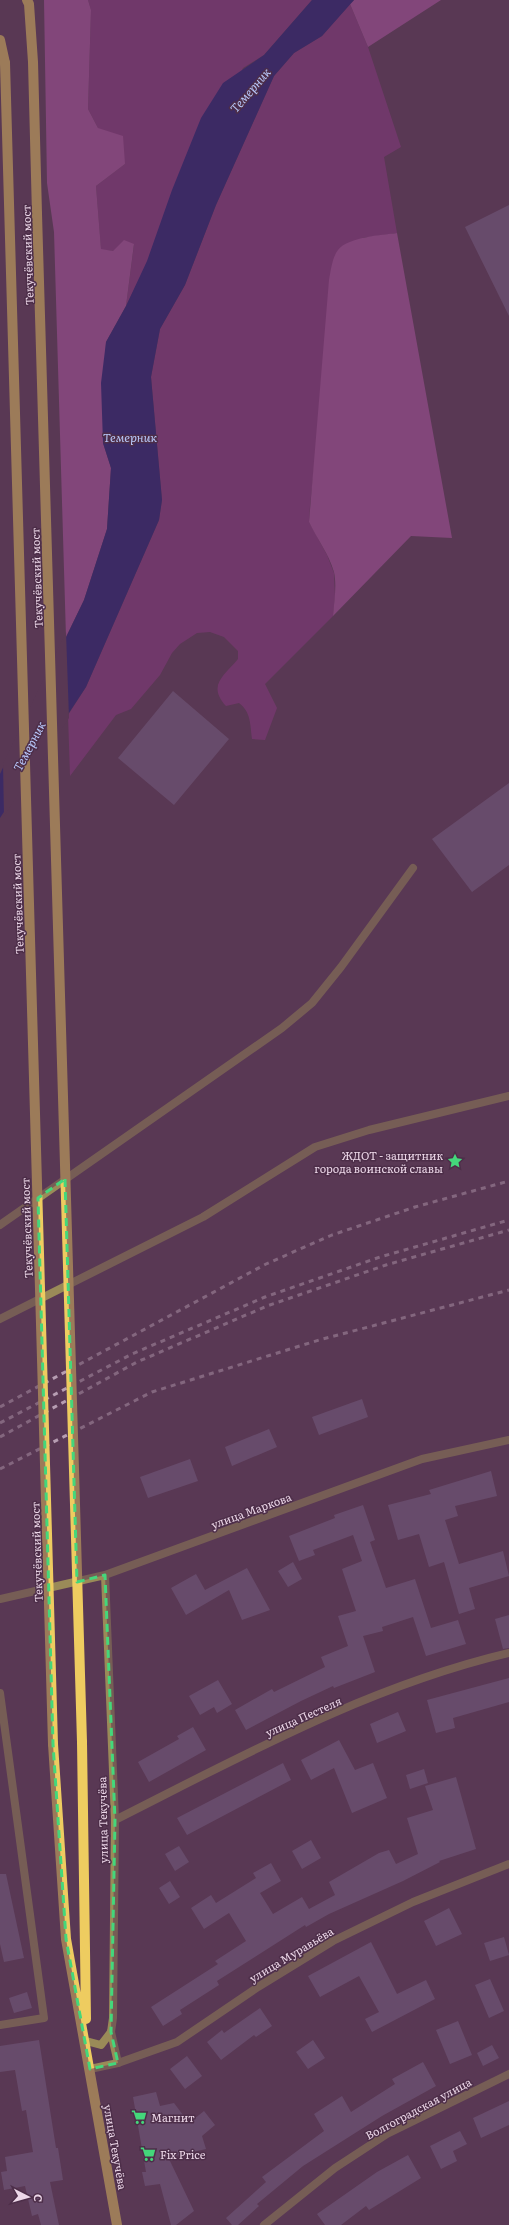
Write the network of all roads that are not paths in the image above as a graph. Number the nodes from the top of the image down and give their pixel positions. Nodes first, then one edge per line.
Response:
1 (27, 0) edge
2 (0, 40) edge
3 (413, 868) dead end
4 (509, 1096) edge
5 (0, 1225) edge
6 (0, 1319) edge
7 (509, 1440) edge
8 (105, 1575) junction
9 (0, 1599) edge
10 (509, 1653) edge
11 (0, 1693) edge
12 (115, 1820) junction
13 (509, 1864) edge
14 (0, 2025) edge
15 (111, 2032) junction
16 (86, 2045) junction
17 (118, 2063) junction
18 (90, 2069) junction
19 (509, 2074) edge
20 (118, 2225) edge
21 (264, 2225) edge

1 - 16 main road, Текучёвский мост, bridge
2 - 16 main road, Текучёвский мост, bridge
3 - 5 street
4 - 6 street
7 - 8 street, улица Маркова
8 - 9 street, улица Маркова
8 - 12 street, улица Текучёва
10 - 12 street, улица Пестеля
11 - 14 street
12 - 15 street, улица Текучёва
13 - 17 street, улица Муравьёва
15 - 16 street
15 - 17 street, улица Текучёва
16 - 18 main road, улица Текучёва
17 - 18 street, улица Муравьёва
18 - 20 main road, улица Текучёва
19 - 21 street, Волгоградская улица

